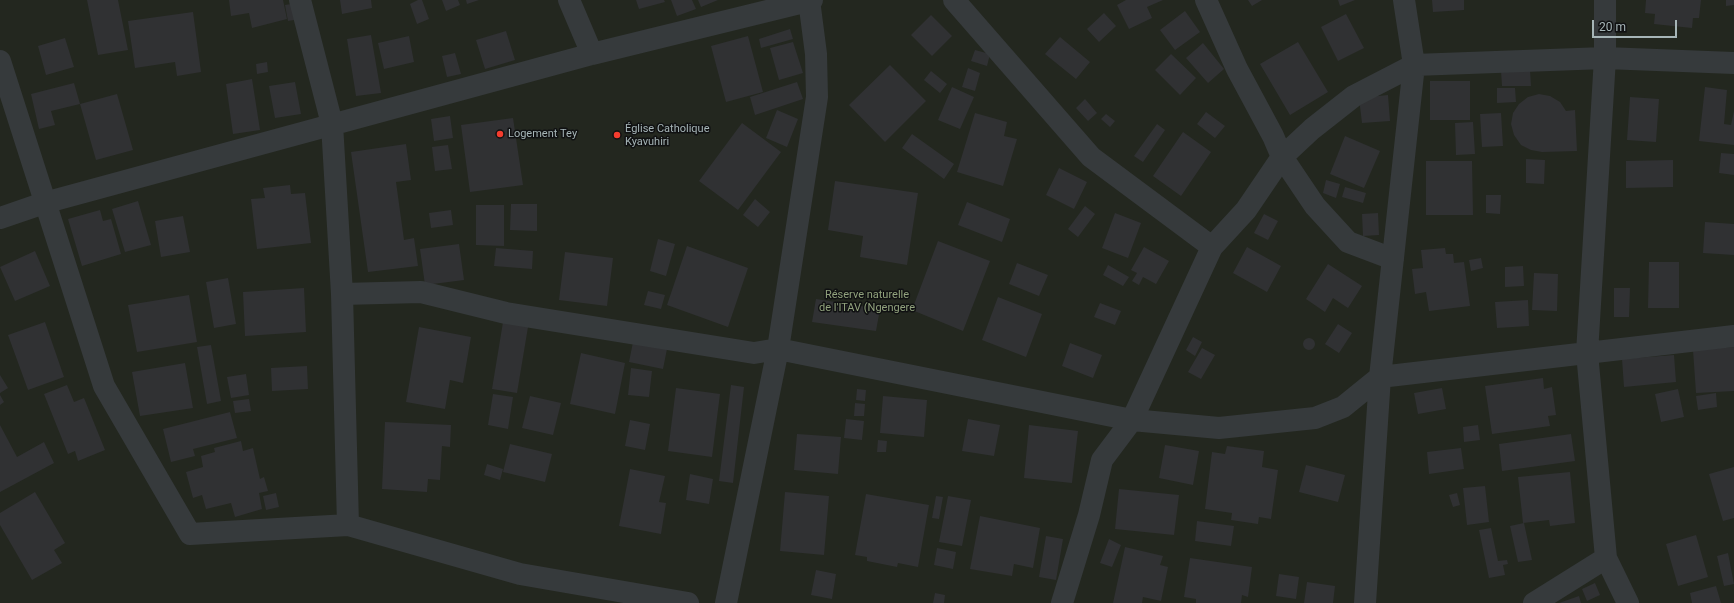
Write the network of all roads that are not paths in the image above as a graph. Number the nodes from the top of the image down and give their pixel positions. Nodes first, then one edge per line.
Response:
1 (300, 0) edge
2 (569, 0) edge
3 (810, 0) edge
4 (954, 0) edge
5 (1206, 0) edge
6 (1404, 0) edge
7 (1605, 0) edge
8 (592, 54) junction
9 (1605, 58) junction
10 (0, 61) edge
11 (1734, 63) edge
12 (1414, 65) junction
13 (332, 124) junction
14 (1282, 157) junction
15 (44, 203) junction
16 (0, 218) edge
17 (1212, 247) junction
18 (1393, 259) junction
19 (342, 294) junction
20 (1734, 336) edge
21 (778, 349) junction
22 (1587, 353) junction
23 (1380, 377) junction
24 (1132, 420) junction
25 (348, 524) junction
26 (1606, 558) junction
27 (688, 603) edge
28 (726, 603) edge
29 (1062, 603) edge
30 (1365, 603) edge
31 (1534, 603) edge
32 (1628, 603) edge

1 - 13 street
2 - 8 street
3 - 8 street
3 - 21 street
4 - 17 street
5 - 14 street
6 - 12 street
7 - 9 street
8 - 13 street
9 - 11 street
9 - 12 street
9 - 22 street
10 - 15 street
12 - 14 street
12 - 18 street
13 - 15 street
13 - 19 street
14 - 17 street
14 - 18 street
15 - 16 street
15 - 25 street
17 - 24 street
18 - 23 street
19 - 21 street
19 - 25 street
20 - 22 street
21 - 24 street
21 - 28 street
22 - 23 street
22 - 26 street
23 - 24 street
23 - 30 street
24 - 29 street
25 - 27 street
26 - 31 street
26 - 32 street

